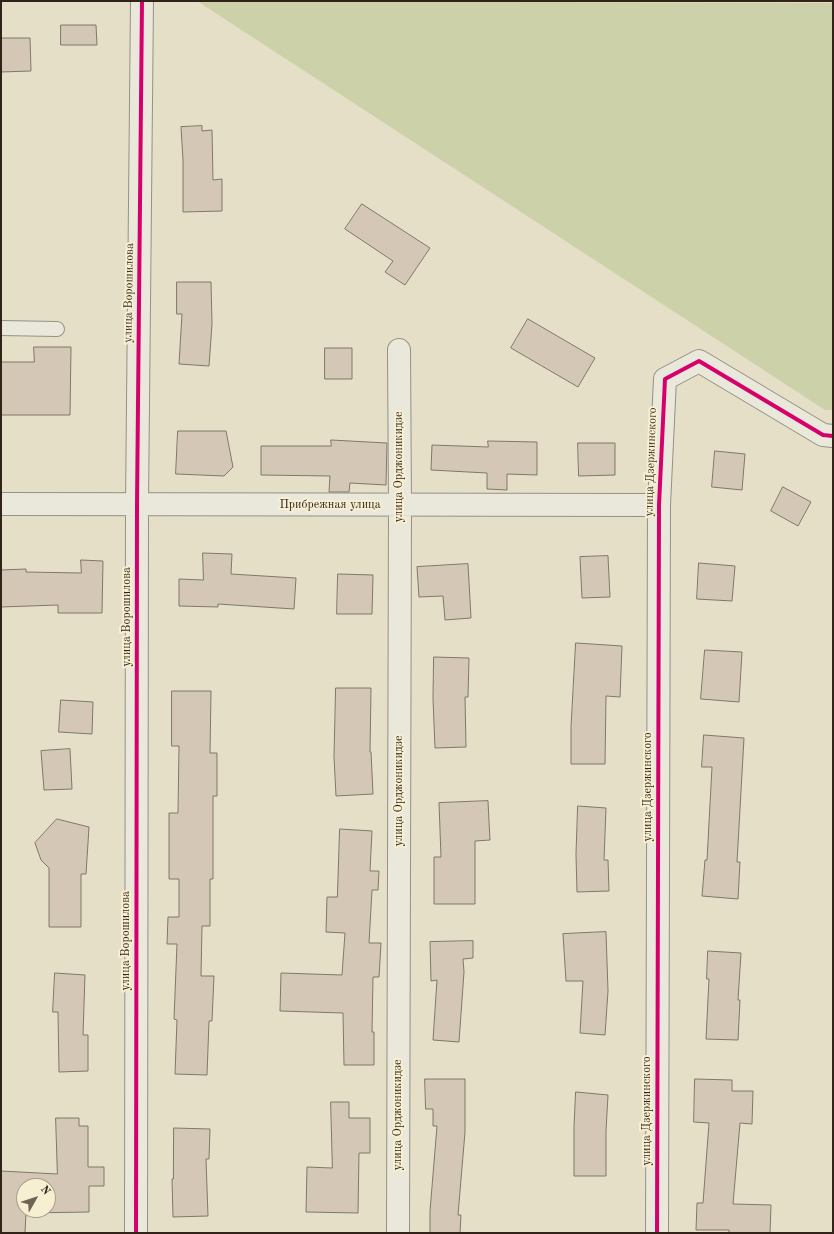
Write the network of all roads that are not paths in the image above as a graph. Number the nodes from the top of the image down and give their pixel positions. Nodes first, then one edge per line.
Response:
1 (142, 1) edge
2 (1, 328) edge
3 (57, 329) dead end
4 (399, 350) dead end
5 (833, 436) edge
6 (1, 504) edge
7 (137, 504) junction
8 (400, 505) junction
9 (659, 505) junction
10 (136, 1233) edge
11 (398, 1233) edge
12 (657, 1233) edge

1 - 7 street, улица Ворошилова
2 - 3 lane
4 - 8 street, улица Орджоникидзе
5 - 9 street, улица Дзержинского
6 - 7 street, Прибрежная улица
7 - 8 street, Прибрежная улица
7 - 10 street, улица Ворошилова
8 - 9 street, Прибрежная улица
8 - 11 street, улица Орджоникидзе
9 - 12 street, улица Дзержинского

